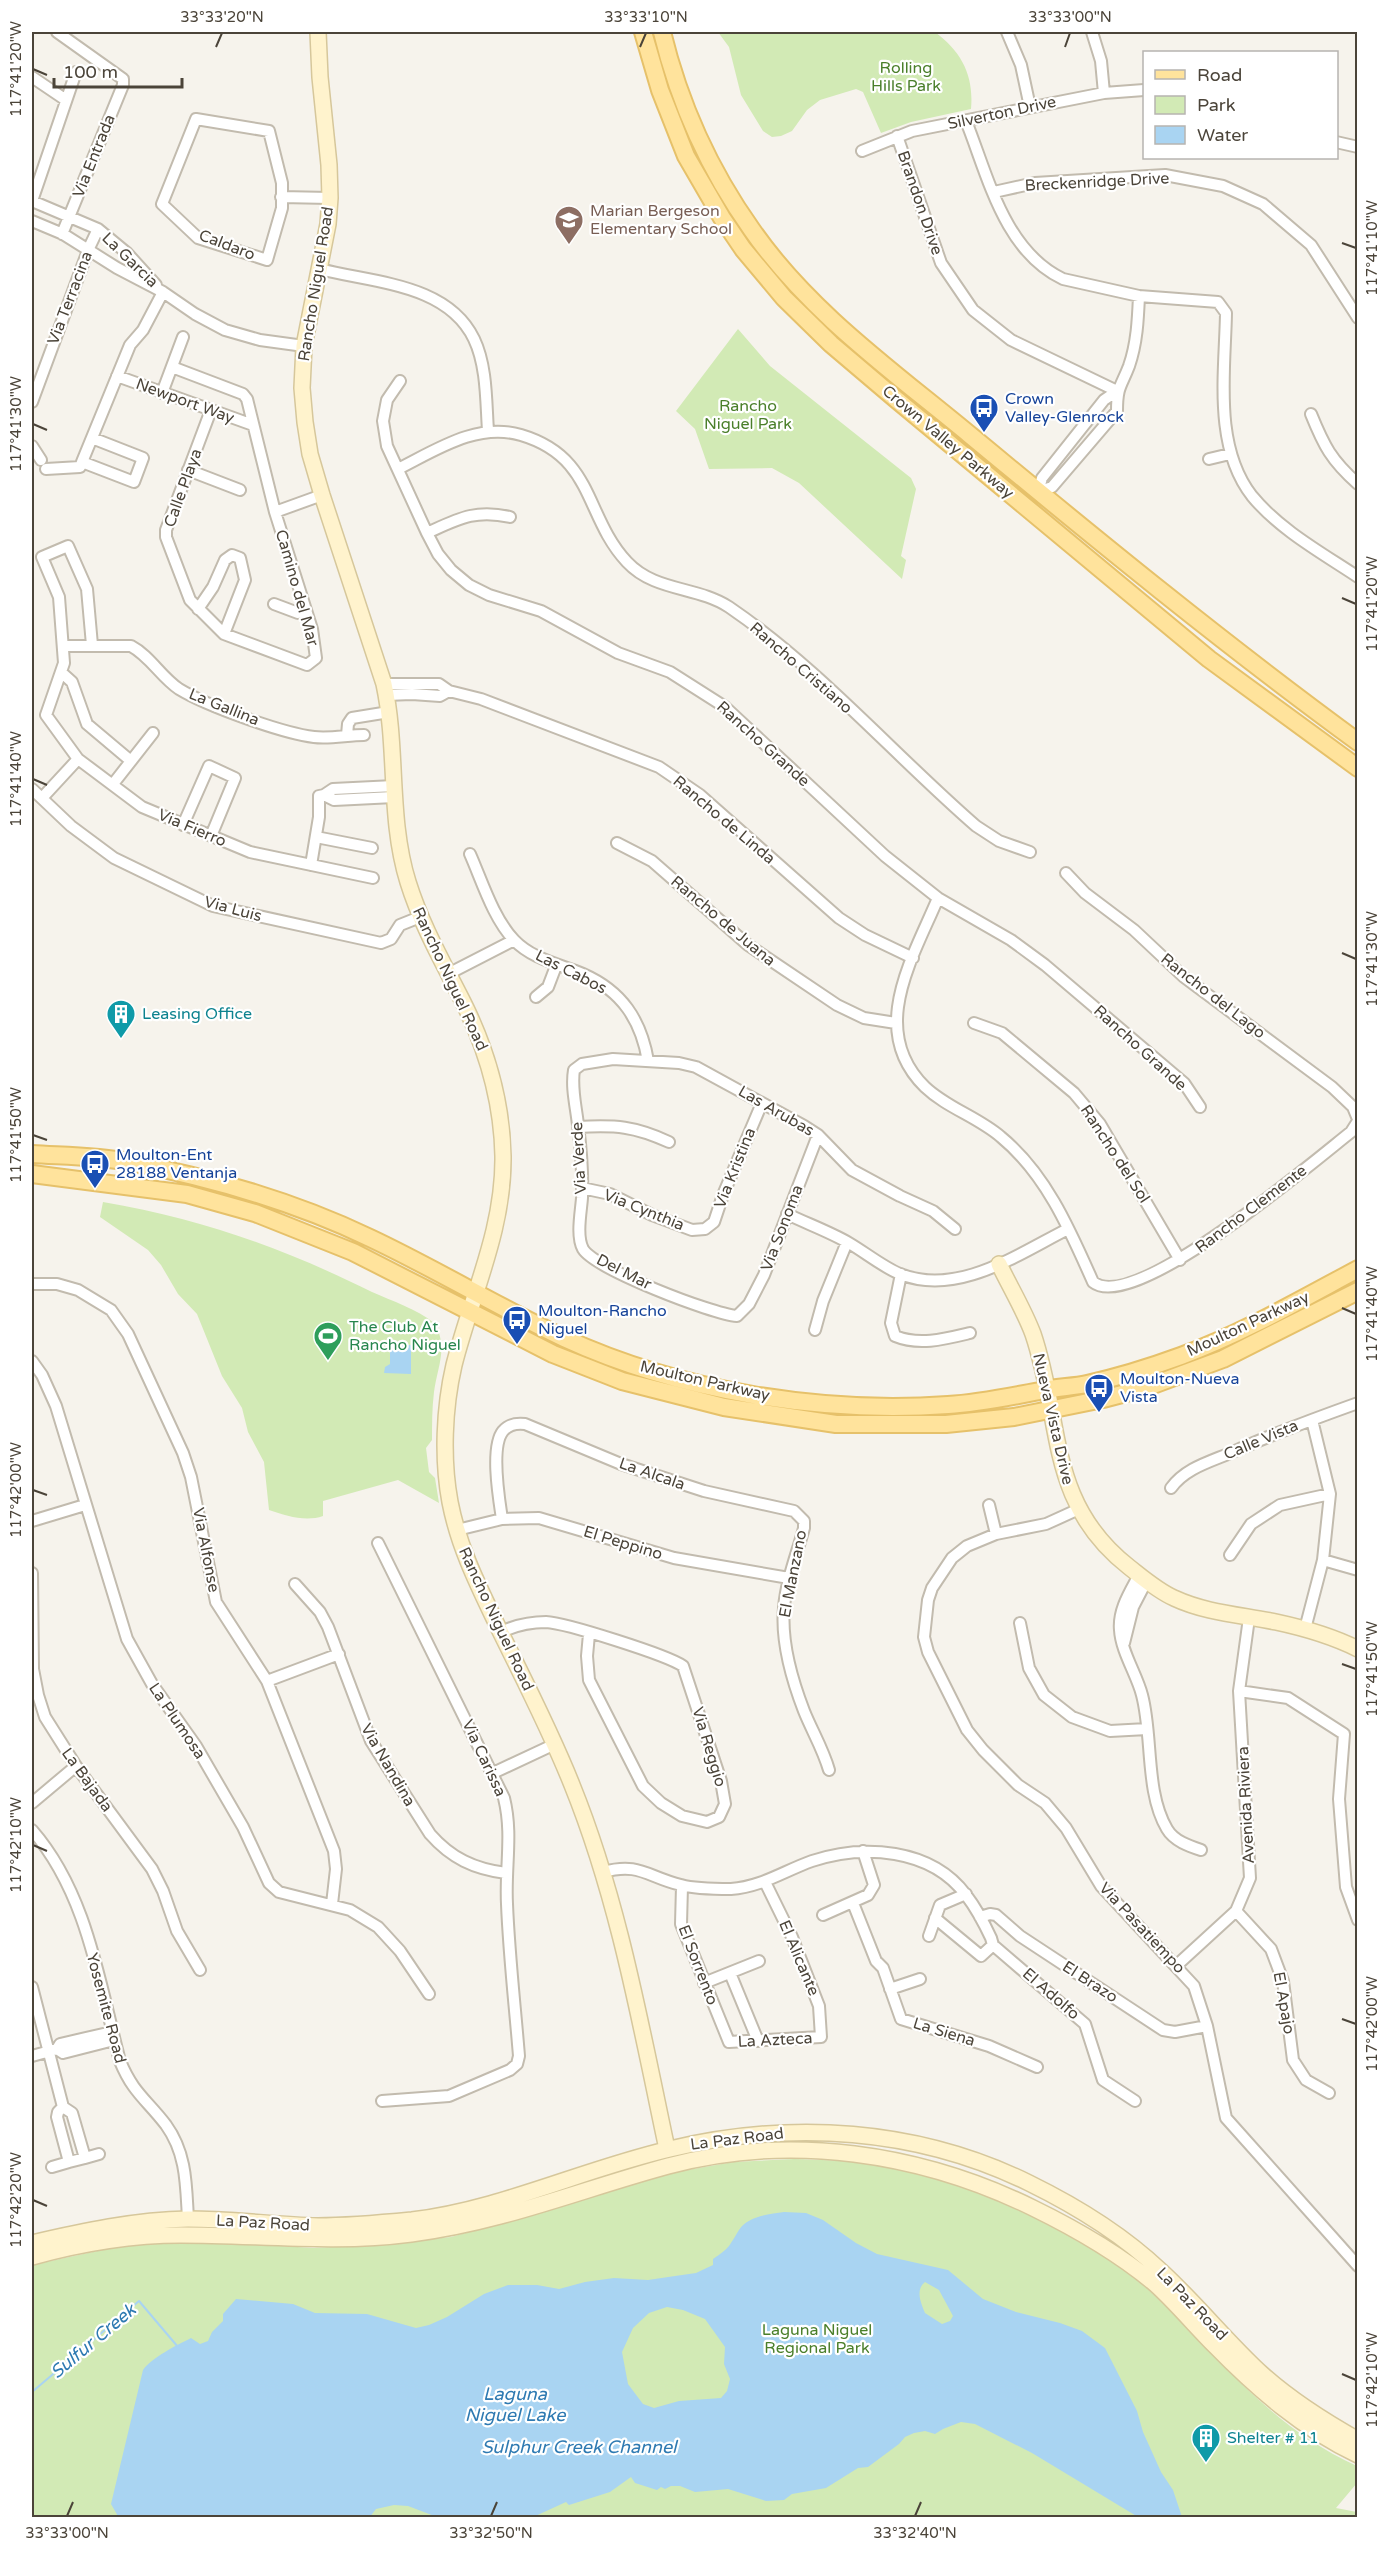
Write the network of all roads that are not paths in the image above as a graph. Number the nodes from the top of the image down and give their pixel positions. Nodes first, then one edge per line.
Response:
1 (57, 32) edge
2 (318, 32) edge
3 (643, 32) edge
4 (663, 32) edge
5 (1006, 32) edge
6 (1092, 32) edge
7 (76, 72) dead end
8 (32, 77) edge
9 (1143, 90) edge
10 (1104, 93) junction
11 (66, 100) junction
12 (1030, 107) junction
13 (688, 116) junction
14 (966, 121) junction
15 (672, 123) junction
16 (897, 136) junction
17 (1338, 142) edge
18 (1358, 147) edge
19 (862, 151) dead end
20 (994, 192) junction
21 (281, 197) junction
22 (330, 198) junction
23 (32, 201) edge
24 (69, 216) junction
25 (32, 221) edge
26 (98, 229) junction
27 (62, 234) junction
28 (88, 249) junction
29 (320, 269) junction
30 (163, 292) junction
31 (1139, 296) junction
32 (1358, 318) edge
33 (183, 337) dead end
34 (304, 346) junction
35 (172, 367) junction
36 (117, 376) junction
37 (400, 381) dead end
38 (1117, 391) junction
39 (162, 393) junction
40 (32, 402) edge
41 (211, 410) junction
42 (1311, 414) dead end
43 (1086, 423) junction
44 (253, 425) junction
45 (488, 431) junction
46 (1099, 434) junction
47 (92, 438) junction
48 (943, 438) junction
49 (32, 446) edge
50 (1230, 454) junction
51 (1209, 459) dead end
52 (82, 462) junction
53 (398, 469) junction
54 (188, 470) junction
55 (1358, 484) edge
56 (240, 490) dead end
57 (1038, 492) junction
58 (322, 495) junction
59 (275, 512) junction
60 (510, 518) dead end
61 (427, 532) junction
62 (1061, 534) junction
63 (1358, 577) edge
64 (274, 604) dead end
65 (198, 609) junction
66 (306, 611) junction
67 (224, 634) junction
68 (92, 645) junction
69 (63, 646) junction
70 (312, 663) joint
71 (63, 673) junction
72 (385, 689) junction
73 (388, 712) junction
74 (153, 734) dead end
75 (347, 735) junction
76 (364, 735) dead end
77 (1358, 742) edge
78 (78, 759) junction
79 (131, 761) junction
80 (1358, 768) edge
81 (113, 784) junction
82 (32, 789) edge
83 (394, 792) junction
84 (42, 798) junction
85 (183, 825) junction
86 (211, 836) junction
87 (316, 837) junction
88 (617, 843) dead end
89 (372, 848) dead end
90 (1030, 852) dead end
91 (470, 854) dead end
92 (310, 865) junction
93 (1066, 873) dead end
94 (373, 878) dead end
95 (938, 898) junction
96 (420, 917) junction
97 (514, 940) junction
98 (913, 958) junction
99 (556, 966) junction
100 (448, 974) junction
101 (536, 997) dead end
102 (896, 1023) junction
103 (974, 1023) dead end
104 (648, 1061) junction
105 (574, 1070) joint
106 (762, 1103) junction
107 (1200, 1107) dead end
108 (1358, 1120) edge
109 (579, 1127) junction
110 (818, 1135) junction
111 (669, 1142) dead end
112 (32, 1154) edge
113 (127, 1162) junction
114 (33, 1174) edge
115 (582, 1188) junction
116 (187, 1194) junction
117 (787, 1214) junction
118 (705, 1229) joint
119 (955, 1229) dead end
120 (1068, 1229) junction
121 (848, 1242) junction
122 (581, 1246) joint
123 (1180, 1260) junction
124 (999, 1264) junction
125 (1358, 1269) edge
126 (901, 1274) junction
127 (32, 1284) edge
128 (1358, 1291) edge
129 (477, 1294) junction
130 (471, 1311) junction
131 (737, 1316) joint
132 (815, 1330) dead end
133 (970, 1333) dead end
134 (32, 1361) edge
135 (1047, 1390) junction
136 (1358, 1403) edge
137 (1051, 1409) junction
138 (1312, 1419) junction
139 (1171, 1488) dead end
140 (1330, 1494) junction
141 (84, 1505) junction
142 (989, 1505) dead end
143 (1079, 1509) junction
144 (800, 1515) joint
145 (502, 1518) junction
146 (32, 1521) edge
147 (457, 1530) junction
148 (996, 1534) junction
149 (378, 1544) dead end
150 (1230, 1555) dead end
151 (1323, 1560) junction
152 (1358, 1570) edge
153 (32, 1572) edge
154 (789, 1578) junction
155 (1143, 1578) junction
156 (296, 1584) dead end
157 (1249, 1618) junction
158 (1020, 1623) dead end
159 (1305, 1629) junction
160 (501, 1632) junction
161 (589, 1634) junction
162 (1358, 1649) edge
163 (339, 1654) junction
164 (267, 1681) junction
165 (1239, 1691) junction
166 (1147, 1729) junction
167 (555, 1744) junction
168 (76, 1766) junction
169 (829, 1770) dead end
170 (493, 1773) junction
171 (32, 1803) edge
172 (32, 1830) edge
173 (1201, 1850) dead end
174 (864, 1851) junction
175 (603, 1872) junction
176 (506, 1873) junction
177 (765, 1882) junction
178 (1358, 1885) edge
179 (682, 1886) junction
180 (1346, 1887) junction
181 (966, 1894) junction
182 (853, 1903) junction
183 (332, 1904) junction
184 (1236, 1911) junction
185 (823, 1915) dead end
186 (980, 1917) junction
187 (935, 1918) junction
188 (1358, 1920) edge
189 (928, 1936) dead end
190 (993, 1945) junction
191 (759, 1961) dead end
192 (1177, 1965) junction
193 (200, 1970) dead end
194 (730, 1973) junction
195 (920, 1979) dead end
196 (704, 1983) junction
197 (32, 1987) edge
198 (890, 1989) junction
199 (429, 1994) dead end
200 (1206, 2026) junction
201 (113, 2036) junction
202 (821, 2037) joint
203 (758, 2041) junction
204 (729, 2042) joint
205 (53, 2051) junction
206 (32, 2056) edge
207 (1037, 2067) dead end
208 (1329, 2093) dead end
209 (382, 2101) dead end
210 (1135, 2101) dead end
211 (63, 2107) junction
212 (668, 2149) junction
213 (739, 2153) junction
214 (99, 2154) dead end
215 (85, 2158) junction
216 (69, 2162) junction
217 (52, 2167) dead end
218 (570, 2194) junction
219 (188, 2219) junction
220 (264, 2237) junction
221 (102, 2242) junction
222 (32, 2243) edge
223 (32, 2257) edge
224 (1358, 2266) edge
225 (1358, 2440) edge
226 (1358, 2455) edge

1 - 24 street, Via Entrada
2 - 22 main road, Rancho Niguel Road
3 - 15 main road, Crown Valley Parkway
4 - 13 main road, Crown Valley Parkway
5 - 12 street
6 - 10 street
7 - 11 street
8 - 11 street
9 - 10 street, Silverton Drive
10 - 12 street, Silverton Drive
11 - 23 street
12 - 14 street, Silverton Drive
13 - 15 main road
13 - 57 main road, Crown Valley Parkway
14 - 16 street, Silverton Drive
14 - 20 street
15 - 48 main road, Crown Valley Parkway
16 - 19 street, Silverton Drive
16 - 38 street, Brandon Drive
17 - 18 street
20 - 31 street
20 - 32 street, Breckenridge Drive
21 - 21 street, Caldaro
21 - 22 street
22 - 29 main road, Rancho Niguel Road
23 - 24 street, La Garcia
24 - 26 street, La Garcia
24 - 27 street, Via Entrada
25 - 27 street, La Garcia
26 - 28 street, Via Terracina
26 - 30 street, La Garcia
27 - 28 street, La Garcia
28 - 30 street, La Garcia
28 - 40 street, Via Terracina
29 - 34 main road, Rancho Niguel Road
29 - 45 street
30 - 34 street, La Garcia
30 - 36 street
31 - 38 street
31 - 50 street
33 - 35 street
34 - 58 main road, Rancho Niguel Road
35 - 39 street
35 - 44 street, Camino del Mar
36 - 39 street, Newport Way
36 - 47 street
37 - 53 street, Rancho Grande
38 - 43 street
38 - 46 street
39 - 41 street, Newport Way
41 - 44 street, Newport Way
41 - 54 street, Calle Playa
42 - 55 street
43 - 46 street
43 - 57 street
44 - 59 street, Camino del Mar
45 - 53 street, Rancho Cristiano
45 - 90 street, Rancho Cristiano
46 - 57 street
47 - 52 street
47 - 52 street
48 - 57 main road
48 - 62 main road, Crown Valley Parkway
49 - 52 street
50 - 51 street
50 - 63 street
53 - 61 street, Rancho Grande
54 - 56 street
54 - 65 street, Calle Playa
57 - 62 main road
57 - 77 main road, Crown Valley Parkway
58 - 59 street, Camino del Mar
58 - 72 main road, Rancho Niguel Road
59 - 66 street, Camino del Mar
60 - 61 street
61 - 95 street, Rancho Grande
62 - 80 main road, Crown Valley Parkway
64 - 66 street
65 - 67 street, Calle Playa
65 - 67 street
66 - 70 street, Camino del Mar
67 - 70 street, Calle Playa
68 - 69 street, La Gallina
68 - 69 street
68 - 75 street, La Gallina
69 - 71 street
71 - 78 street, Via Fierro
71 - 79 street
72 - 73 main road, Rancho Niguel Road
72 - 98 street, Rancho de Linda
73 - 75 street
73 - 83 main road, Rancho Niguel Road
74 - 79 street
75 - 76 street, La Gallina
78 - 81 street, Via Fierro
78 - 84 street
79 - 81 street
81 - 85 street, Via Fierro
82 - 84 street, Via Luis
83 - 87 street
83 - 96 main road, Rancho Niguel Road
84 - 96 street, Via Luis
85 - 86 street, Via Fierro
85 - 86 street
86 - 92 street, Via Fierro
87 - 89 street
87 - 92 street
88 - 102 street, Rancho de Juana
91 - 97 street, Las Cabos
92 - 94 street, Via Fierro
93 - 108 street, Rancho del Lago
95 - 98 street
95 - 107 street, Rancho Grande
96 - 100 main road, Rancho Niguel Road
97 - 99 street, Las Cabos
97 - 100 street
98 - 102 street
99 - 101 street
99 - 104 street, Las Cabos
100 - 129 main road, Rancho Niguel Road
102 - 120 street
103 - 123 street, Rancho del Sol
104 - 105 street, Las Arubas
104 - 106 street, Las Arubas
105 - 109 street, Via Verde
106 - 110 street, Las Arubas
106 - 118 street, Via Kristina
108 - 123 street, Rancho Clemente
109 - 111 street
109 - 115 street, Via Verde
110 - 117 street, Via Sonoma
110 - 119 street, Las Arubas
112 - 113 main road, Moulton Parkway
113 - 114 main road
113 - 116 main road
113 - 129 main road, Moulton Parkway
114 - 116 main road, Moulton Parkway
115 - 118 street, Via Cynthia
115 - 122 street, Via Verde
116 - 130 main road, Moulton Parkway
117 - 121 street
117 - 131 street, Via Sonoma
120 - 123 street, Rancho Clemente
120 - 124 street
121 - 126 street
121 - 132 street
122 - 131 street, Del Mar
124 - 126 street
124 - 135 main road, Nueva Vista Drive
125 - 135 main road, Moulton Parkway
126 - 133 street
127 - 164 street, Via Alfonse
128 - 137 main road, Moulton Parkway
129 - 130 main road, Rancho Niguel Road
129 - 135 main road, Moulton Parkway
130 - 137 main road, Moulton Parkway
130 - 147 main road, Rancho Niguel Road
134 - 141 street, La Plumosa
135 - 137 main road, Nueva Vista Drive
136 - 138 street, Calle Vista
137 - 143 main road, Nueva Vista Drive
138 - 139 street, Calle Vista
138 - 140 street
140 - 150 street
140 - 151 street
141 - 146 street
141 - 183 street, La Plumosa
142 - 148 street
143 - 148 street, Via Pasatiempo
143 - 155 main road, Nueva Vista Drive
144 - 145 street, La Alcala
144 - 154 street, El Manzano
145 - 147 street, El Peppino
145 - 154 street, El Peppino
147 - 160 main road, Rancho Niguel Road
148 - 192 street, Via Pasatiempo
149 - 170 street, Via Carissa
151 - 152 street
151 - 159 street
153 - 168 street, La Bajada
154 - 169 street, El Manzano
155 - 157 main road, Nueva Vista Drive
155 - 166 street
156 - 163 street, Via Nandina
157 - 159 main road, Nueva Vista Drive
157 - 165 street, Avenida Riviera
158 - 166 street
159 - 162 main road, Nueva Vista Drive
160 - 161 street, Via Reggio
160 - 167 main road, Rancho Niguel Road
161 - 161 street, Via Reggio
163 - 164 street
163 - 176 street, Via Nandina
164 - 183 street, Via Alfonse
165 - 180 street
165 - 184 street, Avenida Riviera
166 - 173 street
167 - 170 street
167 - 175 main road, Rancho Niguel Road
168 - 171 street
168 - 193 street, La Bajada
170 - 176 street, Via Carissa
172 - 201 street, Yosemite Road
174 - 177 street, El Adolfo
174 - 181 street, El Adolfo
174 - 182 street
175 - 179 street, El Adolfo
175 - 212 main road, Rancho Niguel Road
176 - 209 street, Via Carissa
177 - 179 street, El Adolfo
177 - 202 street, El Alicante
178 - 180 street
179 - 196 street, El Sorrento
180 - 188 street
181 - 186 street, El Adolfo
181 - 187 street
182 - 185 street
182 - 198 street, La Siena
183 - 199 street, La Plumosa
184 - 192 street, Avenida Riviera
184 - 208 street, El Apajo
186 - 190 street, El Adolfo
186 - 200 street, El Brazo
187 - 189 street
187 - 190 street
190 - 210 street, El Adolfo
191 - 194 street
192 - 200 street, Via Pasatiempo
194 - 196 street
194 - 203 street
195 - 198 street
196 - 204 street, El Sorrento
197 - 205 street
198 - 207 street, La Siena
200 - 224 street, Via Pasatiempo
201 - 205 street
201 - 219 street, Yosemite Road
202 - 203 street, La Azteca
203 - 204 street, La Azteca
205 - 206 street
205 - 211 street
211 - 215 street
211 - 216 street
212 - 213 main road
212 - 218 main road
212 - 219 main road, La Paz Road
212 - 225 main road, La Paz Road
213 - 218 main road, La Paz Road
213 - 226 main road, La Paz Road
214 - 215 street
215 - 216 street
216 - 217 street
218 - 220 main road, La Paz Road
219 - 220 main road
219 - 221 main road
219 - 222 main road, La Paz Road
220 - 221 main road, La Paz Road
221 - 223 main road, La Paz Road

